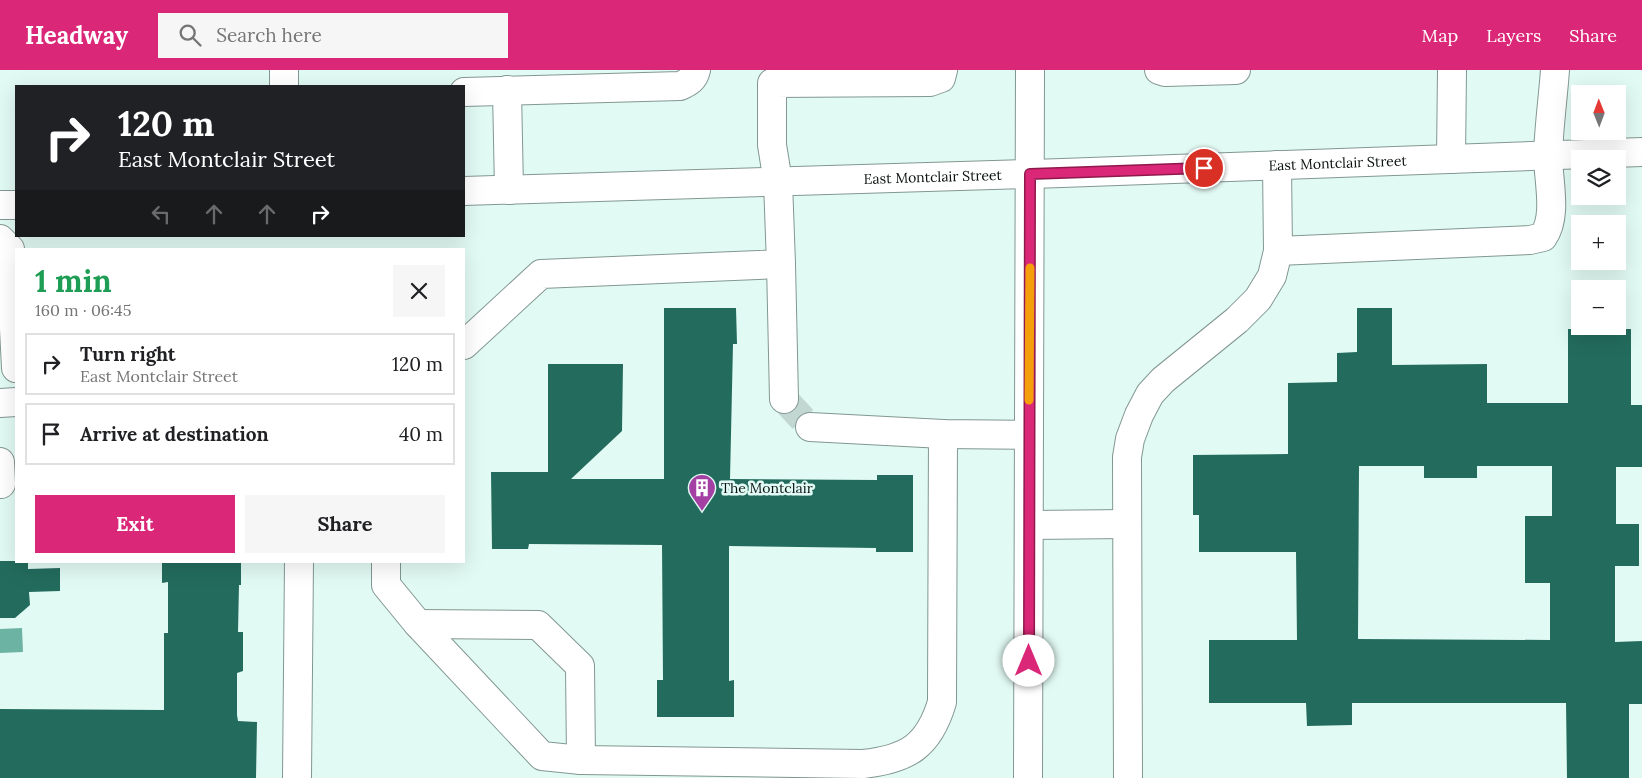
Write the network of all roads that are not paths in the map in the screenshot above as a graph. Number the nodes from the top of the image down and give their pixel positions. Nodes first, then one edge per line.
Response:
1 (284, 70) edge
2 (696, 70) edge
3 (943, 70) edge
4 (1030, 70) edge
5 (1159, 70) edge
6 (1236, 70) edge
7 (1452, 70) edge
8 (1555, 70) edge
9 (772, 77) edge
10 (619, 79) edge
11 (540, 80) edge
12 (284, 85) edge
13 (507, 90) junction
14 (465, 92) edge
15 (1642, 152) edge
16 (1548, 155) junction
17 (1451, 159) junction
18 (1277, 165) junction
19 (1030, 174) junction
20 (778, 182) junction
21 (509, 190) junction
22 (465, 192) edge
23 (0, 205) edge
24 (15, 205) edge
25 (0, 239) edge
26 (1278, 251) junction
27 (781, 264) junction
28 (465, 345) edge
29 (15, 348) edge
30 (784, 399) tunnel mouth
31 (15, 402) edge
32 (0, 403) edge
33 (810, 427) tunnel mouth
34 (943, 434) junction
35 (1029, 436) junction
36 (1127, 524) junction
37 (1029, 525) junction
38 (299, 563) edge
39 (386, 563) edge
40 (418, 624) junction
41 (581, 760) junction
42 (297, 778) edge
43 (1028, 778) edge
44 (1128, 778) edge

1 - 12 street
2 - 10 street
3 - 9 street
4 - 19 street
5 - 6 street
7 - 17 street
8 - 16 street
9 - 20 street
10 - 11 street
11 - 13 street
13 - 14 street
13 - 21 street
15 - 16 street, East Montclair Street
16 - 17 street, East Montclair Street
16 - 26 street
17 - 18 street, East Montclair Street
18 - 19 street, East Montclair Street
18 - 26 street
19 - 20 street, East Montclair Street
19 - 35 street
20 - 21 street, East Montclair Street
20 - 27 street
21 - 22 street, East Montclair Street
23 - 24 street
25 - 29 street
26 - 36 street
27 - 28 street
27 - 30 street
31 - 32 street
33 - 34 street
34 - 35 street
34 - 41 street
35 - 37 street
36 - 37 street
36 - 44 street
37 - 43 street
38 - 42 street
39 - 40 street
40 - 41 street
40 - 41 street

